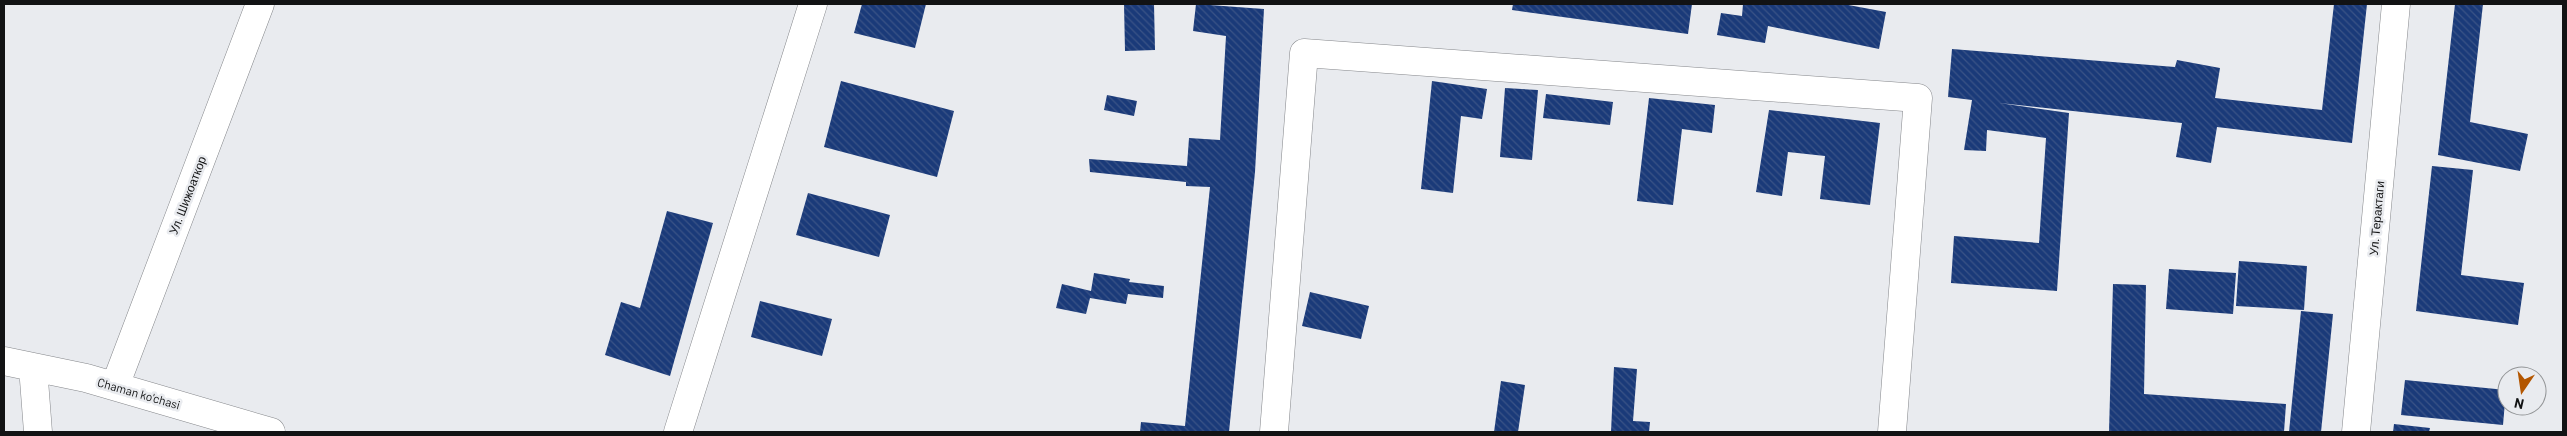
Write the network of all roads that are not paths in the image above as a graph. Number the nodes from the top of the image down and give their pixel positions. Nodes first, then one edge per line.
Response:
1 (260, 4) edge
2 (813, 4) edge
3 (2396, 4) edge
4 (4, 361) edge
5 (33, 367) junction
6 (115, 386) junction
7 (38, 432) edge
8 (271, 432) edge
9 (678, 432) edge
10 (1274, 432) edge
11 (1892, 432) edge
12 (2356, 432) edge

1 - 6 street, Ул. Шижоаткор
2 - 9 street
3 - 12 street, Ул. Терактаги
4 - 5 street, Chaman ko'chasi
5 - 6 street, Chaman ko'chasi
5 - 7 street
6 - 8 street, Chaman ko'chasi
10 - 11 street

